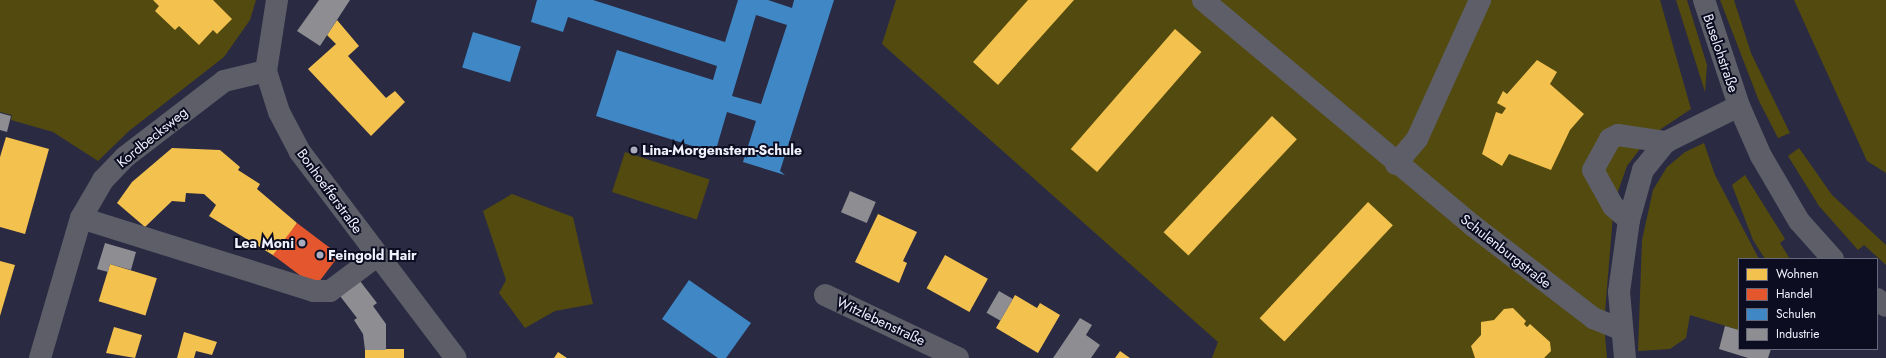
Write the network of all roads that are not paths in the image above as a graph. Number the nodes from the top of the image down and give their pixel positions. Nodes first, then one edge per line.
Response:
1 (277, 0) edge
2 (1203, 0) edge
3 (1480, 0) edge
4 (1704, 0) edge
5 (266, 71) junction
6 (1739, 106) junction
7 (1666, 142) junction
8 (1396, 164) junction
9 (81, 218) junction
10 (1629, 220) junction
11 (378, 256) junction
12 (1832, 258) edge
13 (825, 295) dead end
14 (1878, 300) edge
15 (1886, 306) edge
16 (1620, 329) junction
17 (40, 358) edge
18 (456, 358) edge
19 (958, 358) edge
20 (1625, 358) edge

1 - 5 street, Bonhoefferstraße
2 - 8 street, Schulenburgstraße
3 - 8 street
4 - 6 street, Buselohstraße
5 - 9 street, Kordbecksweg
5 - 11 street, Bonhoefferstraße
6 - 7 street
6 - 12 street, Buselohstraße
7 - 10 street
7 - 10 street
8 - 16 street, Schulenburgstraße
9 - 11 street
9 - 17 street, Kordbecksweg
10 - 16 street
11 - 18 street, Bonhoefferstraße
13 - 19 street, Witzlebenstraße
14 - 15 street
16 - 20 street

